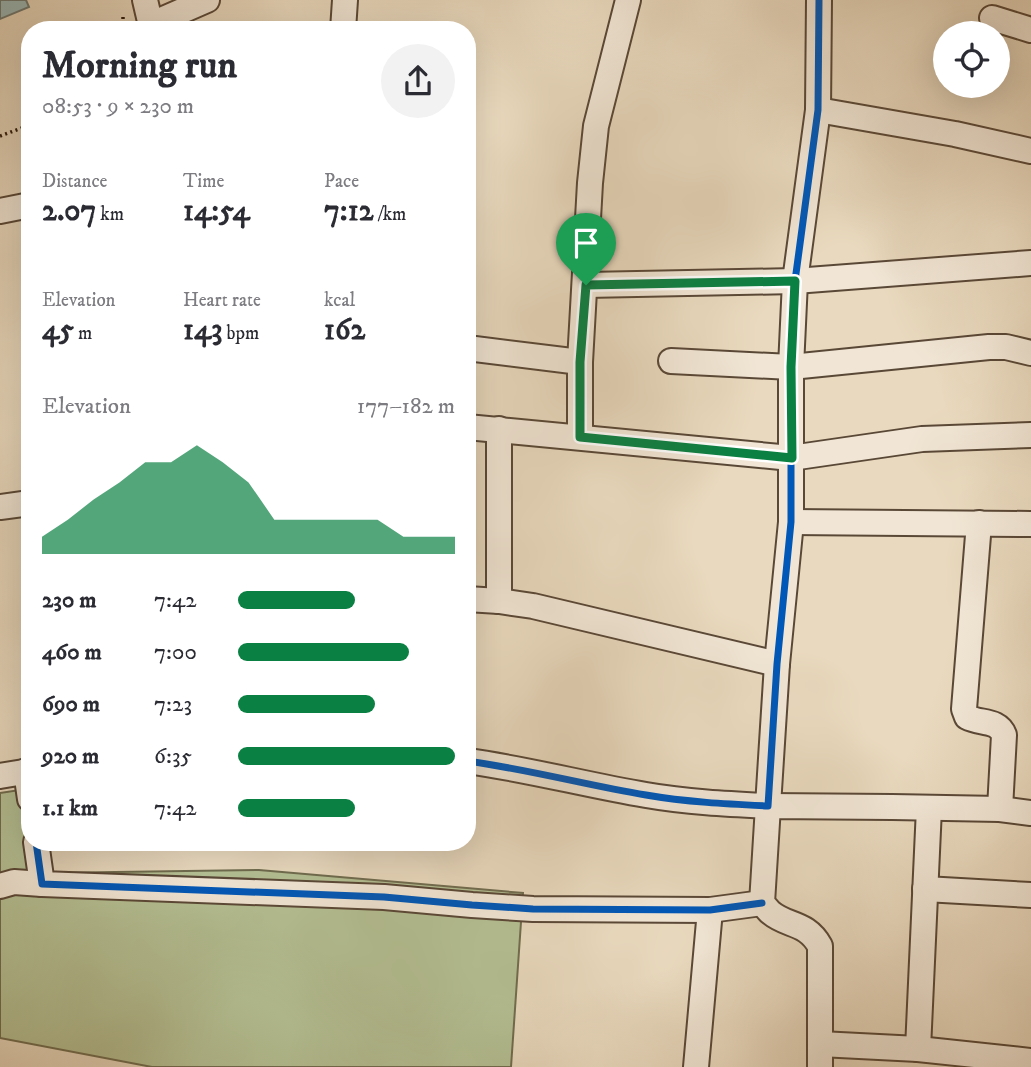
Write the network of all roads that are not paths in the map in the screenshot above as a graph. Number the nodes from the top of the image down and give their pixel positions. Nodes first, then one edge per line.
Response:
1 (145, 0) edge
2 (207, 0) edge
3 (345, 0) edge
4 (628, 0) edge
5 (819, 0) edge
6 (992, 18) dead end
7 (150, 21) edge
8 (164, 21) edge
9 (344, 21) edge
10 (1031, 30) edge
11 (818, 110) junction
12 (1031, 151) edge
13 (21, 207) edge
14 (0, 211) edge
15 (1031, 263) edge
16 (795, 281) junction
17 (586, 285) junction
18 (476, 349) edge
19 (1031, 354) edge
20 (671, 361) dead end
21 (580, 362) junction
22 (791, 367) junction
23 (476, 427) edge
24 (499, 429) junction
25 (1031, 435) edge
26 (580, 437) junction
27 (792, 458) junction
28 (21, 504) edge
29 (0, 506) edge
30 (791, 522) junction
31 (979, 523) junction
32 (1031, 524) edge
33 (476, 600) edge
34 (499, 601) junction
35 (777, 664) junction
36 (476, 762) edge
37 (21, 772) edge
38 (0, 776) edge
39 (768, 806) junction
40 (929, 808) junction
41 (1000, 809) junction
42 (1031, 813) edge
43 (37, 851) edge
44 (42, 884) junction
45 (0, 886) edge
46 (925, 889) junction
47 (1031, 895) edge
48 (762, 903) junction
49 (710, 910) junction
50 (918, 1049) junction
51 (820, 1055) edge
52 (1031, 1061) edge
53 (696, 1067) edge

1 - 7 street
2 - 8 street
3 - 9 street
4 - 17 street
5 - 11 street
6 - 10 street
11 - 12 street
11 - 16 street
13 - 14 street
15 - 16 street
16 - 17 street
16 - 22 street
17 - 21 street
18 - 21 street
19 - 22 street
20 - 22 street
21 - 26 street
22 - 27 street
23 - 24 street
24 - 26 street
24 - 34 street
25 - 27 street
26 - 27 street
27 - 30 street
28 - 29 street
30 - 31 street
30 - 35 street
31 - 32 street
31 - 41 street
33 - 34 street
34 - 35 street
35 - 39 street
36 - 39 street
37 - 38 street
39 - 40 street
39 - 48 street
40 - 41 street
40 - 46 street
41 - 42 street
43 - 44 street
44 - 45 street
44 - 49 street
46 - 47 street
46 - 50 street
48 - 49 street
48 - 51 street
49 - 53 street
50 - 51 street
50 - 52 street

